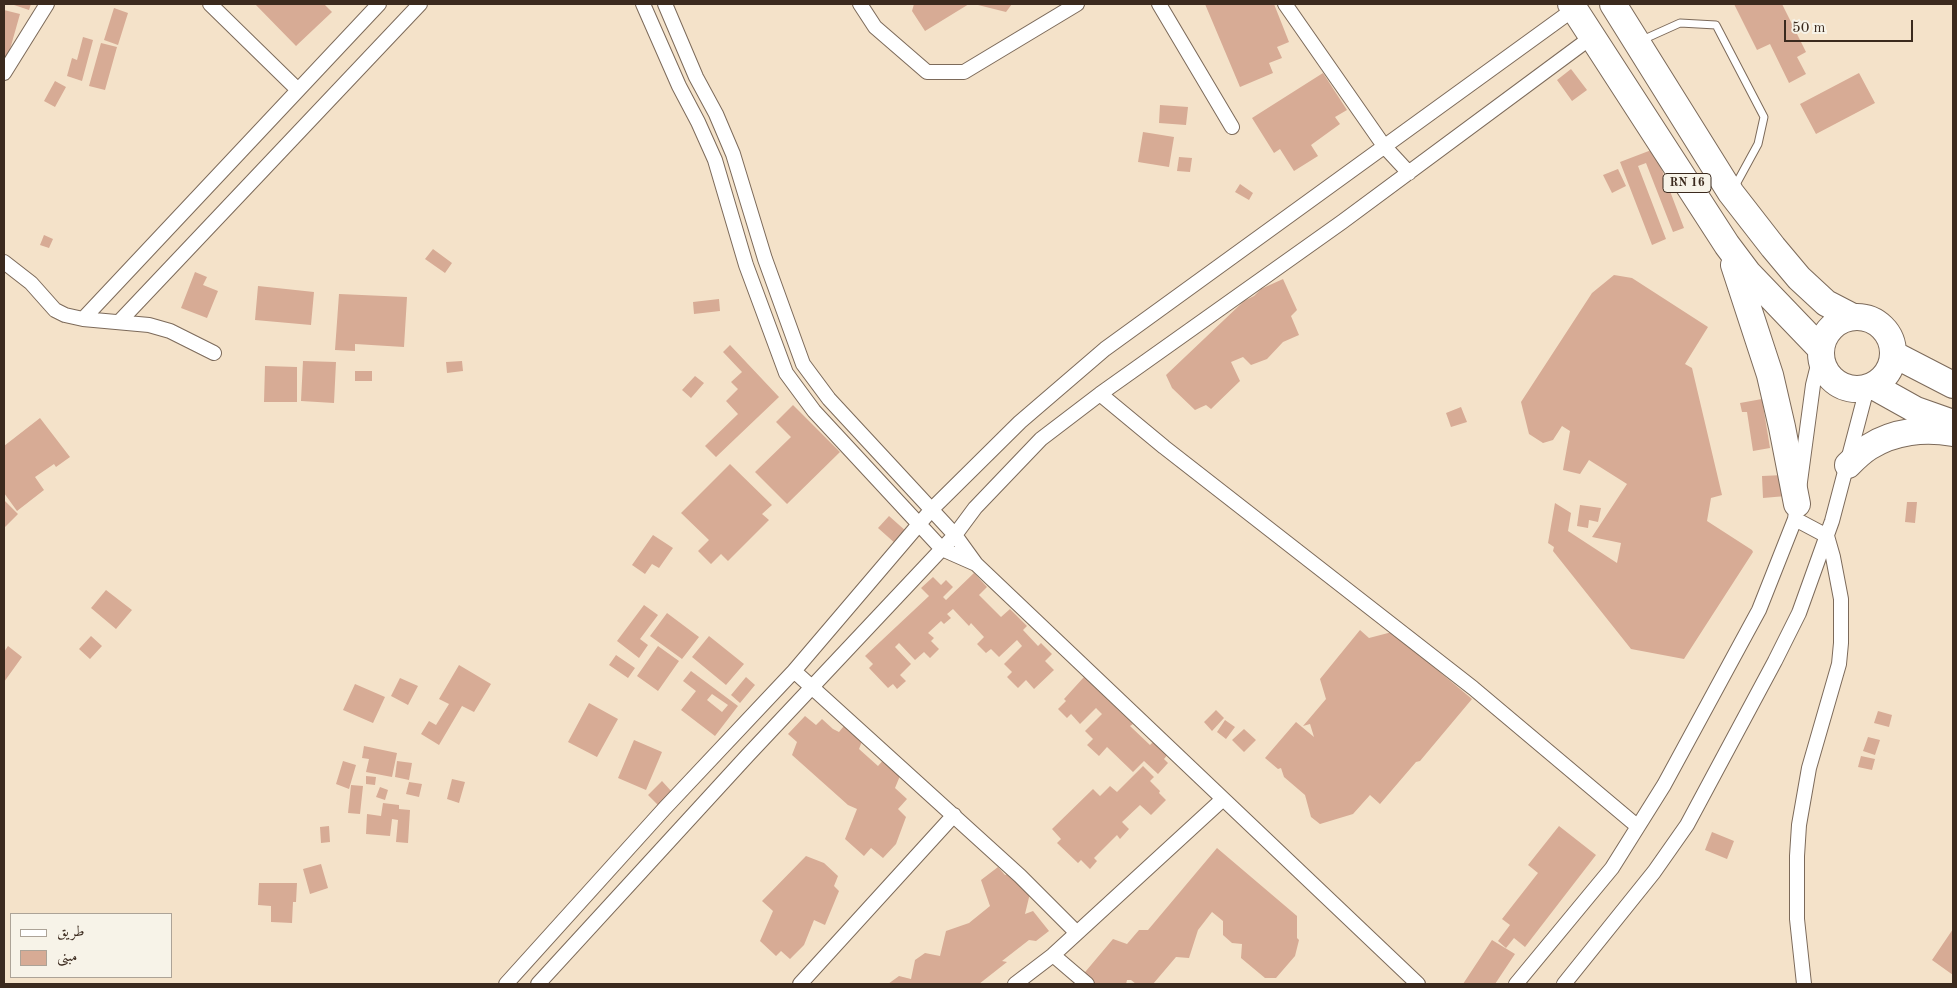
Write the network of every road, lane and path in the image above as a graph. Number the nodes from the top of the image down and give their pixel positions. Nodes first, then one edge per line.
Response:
1 (47, 4) edge
2 (210, 4) edge
3 (379, 4) edge
4 (420, 4) edge
5 (643, 4) edge
6 (664, 4) edge
7 (860, 4) edge
8 (1078, 4) edge
9 (1159, 4) edge
10 (1285, 4) edge
11 (1612, 4) edge
12 (1572, 6) edge
13 (1593, 36) junction
14 (1637, 42) junction
15 (4, 73) edge
16 (298, 90) junction
17 (1232, 127) dead end
18 (1384, 146) junction
19 (1409, 173) junction
20 (1731, 193) junction
21 (1727, 245) junction
22 (4, 262) edge
23 (1853, 317) junction
24 (83, 319) junction
25 (119, 322) junction
26 (1820, 352) junction
27 (214, 353) dead end
28 (1893, 354) junction
29 (1953, 385) edge
30 (1870, 387) junction
31 (1100, 394) junction
32 (1953, 423) edge
33 (1953, 433) edge
34 (1848, 465) junction
35 (932, 509) junction
36 (1796, 512) junction
37 (919, 524) junction
38 (955, 535) junction
39 (1827, 536) junction
40 (942, 549) junction
41 (976, 564) junction
42 (794, 671) junction
43 (812, 689) junction
44 (1223, 799) junction
45 (954, 816) junction
46 (1637, 826) junction
47 (1077, 933) junction
48 (1053, 955) junction
49 (1802, 982) edge
50 (506, 984) edge
51 (538, 984) edge
52 (800, 984) edge
53 (1015, 984) edge
54 (1087, 984) edge
55 (1418, 984) edge
56 (1516, 984) edge
57 (1564, 984) edge

1 - 15 street
2 - 16 street
3 - 16 street
4 - 25 street
5 - 37 street
6 - 35 street
7 - 8 street
9 - 17 street
10 - 18 street
11 - 14 highway, RN 16
12 - 13 highway, RN 16
12 - 18 street
13 - 19 street
13 - 21 highway, RN 16
14 - 20 highway, RN 16
14 - 20 lane
16 - 24 street
18 - 19 street
18 - 35 street
19 - 31 street
20 - 23 highway, RN 16
21 - 26 highway, RN 16
21 - 36 highway
22 - 24 street
23 - 26 highway
23 - 28 highway
24 - 25 street
25 - 27 street
26 - 30 highway
26 - 36 street
28 - 29 highway
28 - 30 highway
30 - 32 highway
30 - 34 street
31 - 38 street
31 - 46 street
33 - 34 highway
34 - 39 street
35 - 37 street
35 - 38 street
36 - 39 street
36 - 46 street
37 - 40 street
37 - 42 street
38 - 40 street
38 - 41 street
39 - 49 street
39 - 57 street
40 - 41 street
40 - 43 street
41 - 44 street
42 - 43 street
42 - 50 street
43 - 45 street
43 - 51 street
44 - 47 street
44 - 55 street
45 - 47 street
45 - 52 street
46 - 56 street
47 - 48 street
48 - 53 street
48 - 54 street

